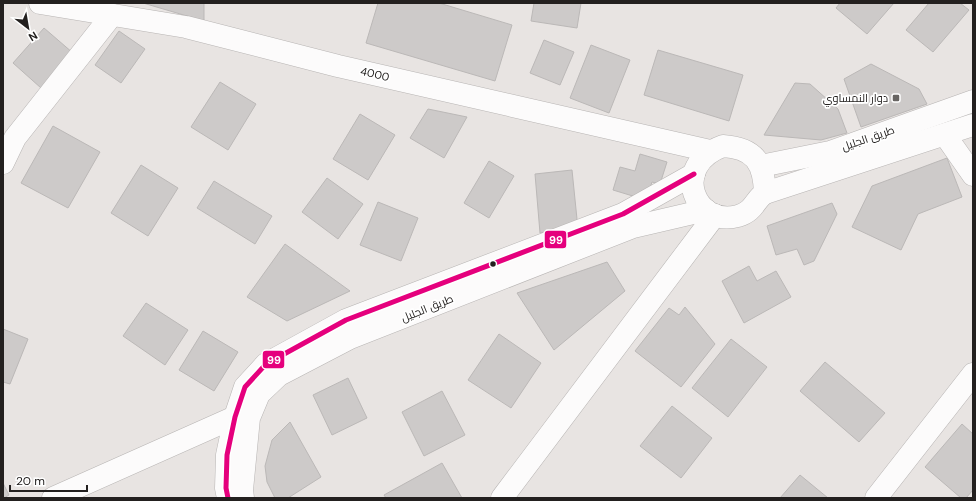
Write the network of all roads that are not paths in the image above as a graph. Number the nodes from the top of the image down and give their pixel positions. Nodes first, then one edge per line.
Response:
1 (40, 3) edge
2 (112, 15) junction
3 (973, 101) edge
4 (973, 125) edge
5 (945, 135) junction
6 (710, 151) junction
7 (3, 163) edge
8 (761, 166) junction
9 (694, 174) junction
10 (973, 175) edge
11 (765, 193) junction
12 (711, 212) junction
13 (973, 374) edge
14 (235, 417) junction
15 (53, 498) edge
16 (228, 498) edge
17 (243, 498) edge
18 (502, 498) edge
19 (876, 498) edge

1 - 2 street, 4000
2 - 6 street, 4000
2 - 7 street
3 - 8 street, طريق الجليل
4 - 5 street, طريق الجليل
5 - 10 street
5 - 11 street, طريق الجليل
6 - 8 street
6 - 9 street
8 - 11 street
9 - 12 street
9 - 14 street, طريق الجليل
11 - 12 street
12 - 17 street, طريق الجليل
12 - 18 street
13 - 19 street
14 - 15 street
14 - 16 street, طريق الجليل

